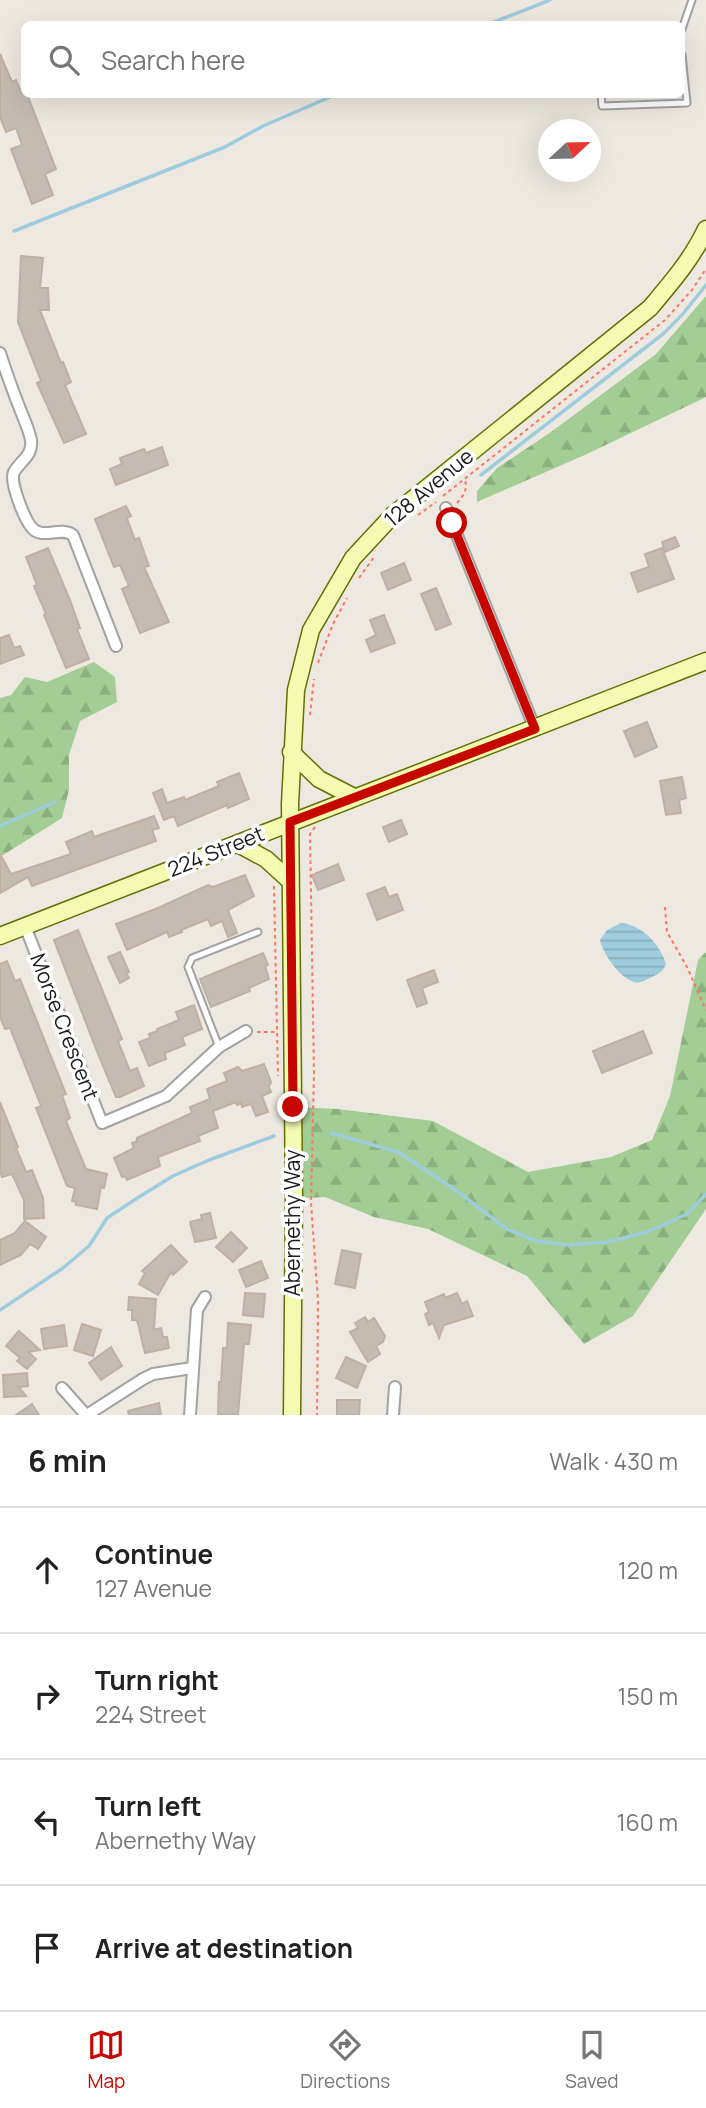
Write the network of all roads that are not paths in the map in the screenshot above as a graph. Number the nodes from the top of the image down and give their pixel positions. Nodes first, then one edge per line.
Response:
1 (692, 0) edge
2 (684, 21) edge
3 (685, 87) edge
4 (601, 98) edge
5 (706, 229) edge
6 (0, 353) edge
7 (15, 471) junction
8 (0, 477) edge
9 (447, 510) road end
10 (116, 646) dead end
11 (706, 661) edge
12 (535, 729) junction
13 (291, 752) junction
14 (354, 797) junction
15 (290, 822) junction
16 (237, 844) junction
17 (289, 880) junction
18 (25, 926) junction
19 (258, 932) dead end
20 (0, 936) edge
21 (246, 1031) road end
22 (219, 1047) junction
23 (205, 1297) dead end
24 (192, 1368) junction
25 (395, 1387) dead end
26 (62, 1388) dead end
27 (87, 1415) edge
28 (190, 1415) edge
29 (292, 1415) edge
30 (393, 1415) edge

1 - 2 lane
3 - 4 lane
5 - 13 main road, 128 Avenue
6 - 7 street
7 - 8 street
7 - 10 street
9 - 12 street
11 - 12 main road, 224 Street
12 - 14 main road, 224 Street
13 - 14 main road
13 - 15 main road, 128 Avenue
14 - 15 main road, 224 Street
15 - 16 main road, 224 Street
15 - 17 main road, Abernethy Way
16 - 17 main road
16 - 18 main road, 224 Street
17 - 29 main road, Abernethy Way
18 - 20 main road, 224 Street
18 - 22 street, Morse Crescent
19 - 22 lane
21 - 22 street, Morse Crescent
23 - 24 street
24 - 27 street
24 - 28 street
25 - 30 street
26 - 27 street

